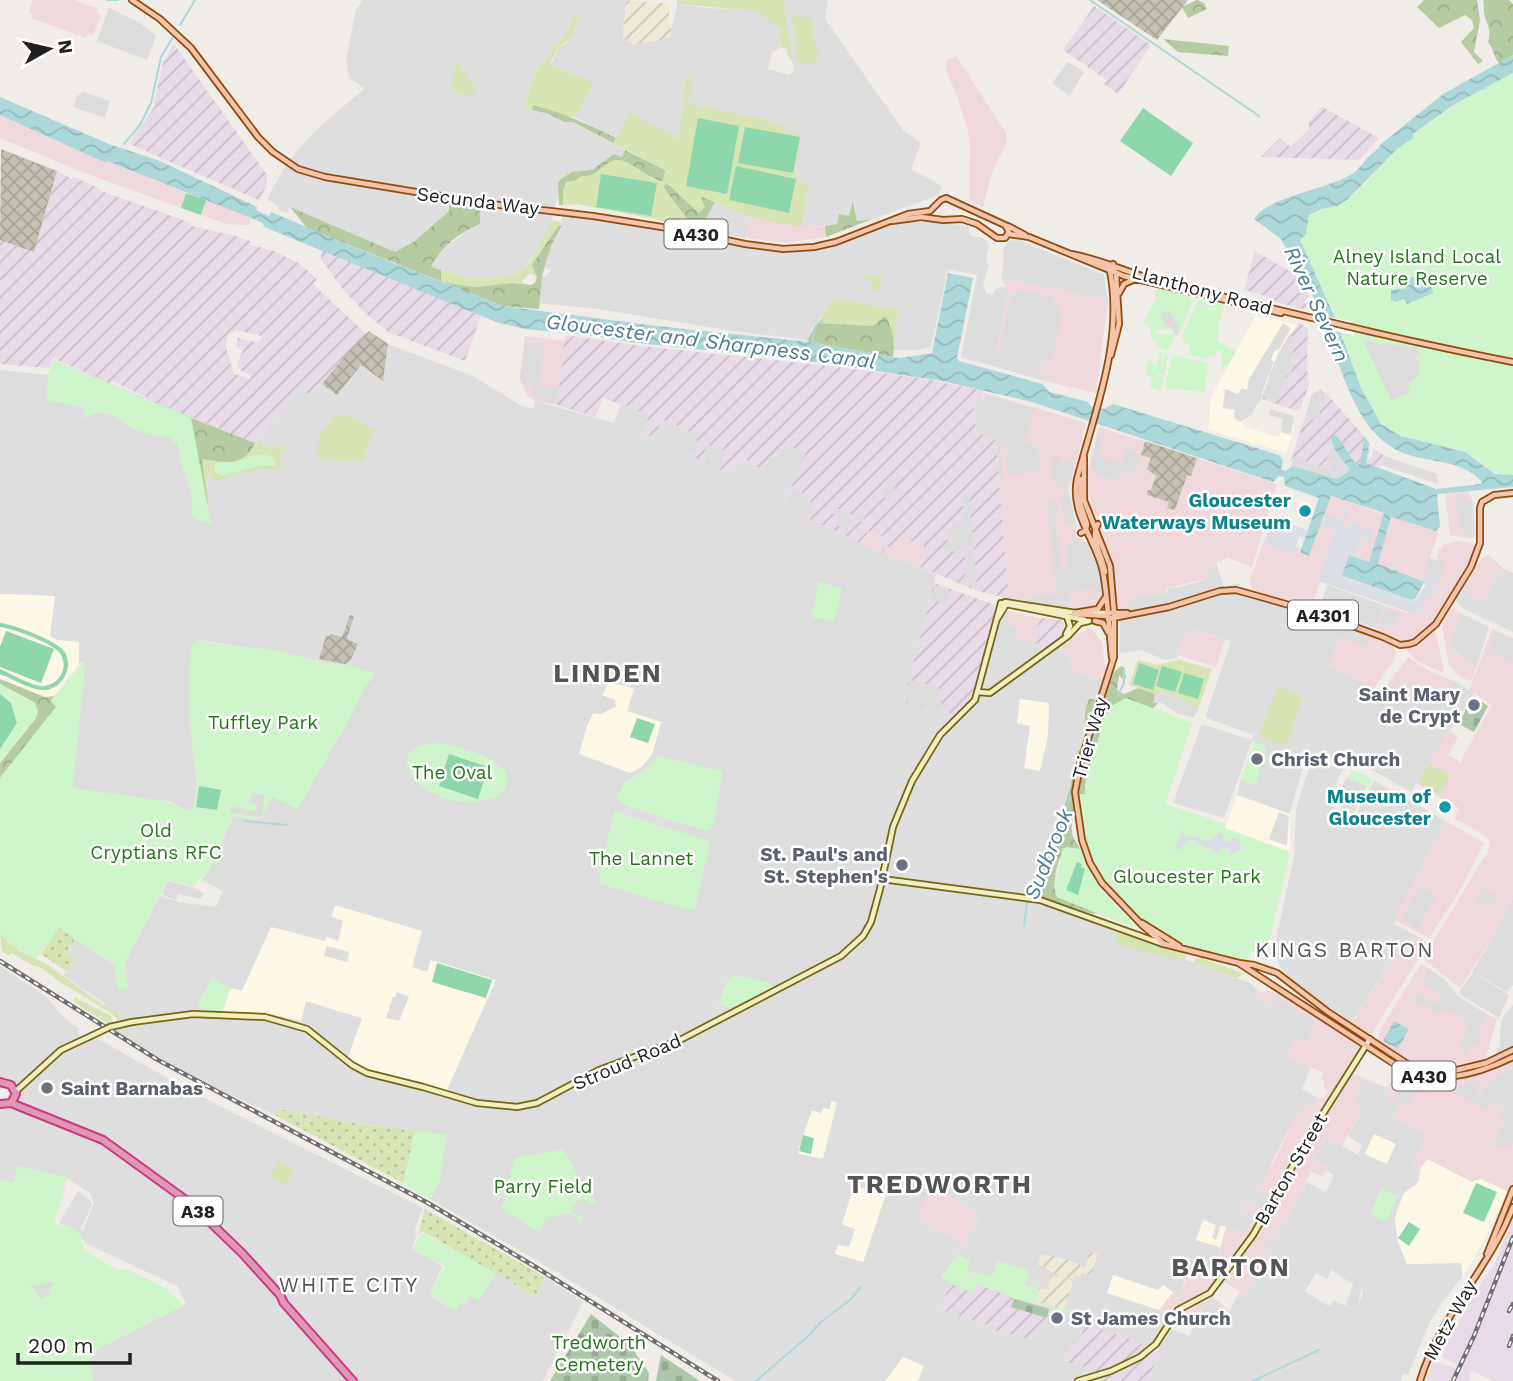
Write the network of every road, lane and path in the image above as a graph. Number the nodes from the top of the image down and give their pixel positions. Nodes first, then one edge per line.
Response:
1 (132, 0) edge
2 (936, 207) junction
3 (940, 219) junction
4 (892, 221) junction
5 (1005, 225) junction
6 (1007, 236) junction
7 (1029, 237) junction
8 (1071, 254) junction
9 (1113, 269) junction
10 (1136, 279) junction
11 (1119, 295) junction
12 (1292, 315) junction
13 (1108, 362) junction
14 (1513, 362) edge
15 (1084, 457) junction
16 (1083, 465) junction
17 (1513, 493) edge
18 (1096, 526) junction
19 (1084, 532) junction
20 (1105, 592) junction
21 (1071, 615) junction
22 (1114, 615) junction
23 (1108, 616) junction
24 (1092, 621) junction
25 (1110, 636) junction
26 (1064, 638) junction
27 (1112, 662) junction
28 (978, 692) junction
29 (882, 879) junction
30 (1138, 920) junction
31 (1133, 932) junction
32 (1151, 933) junction
33 (1158, 934) junction
34 (1164, 944) junction
35 (1180, 947) junction
36 (1239, 963) junction
37 (1284, 978) junction
38 (1280, 990) junction
39 (1370, 1039) junction
40 (1366, 1045) junction
41 (1513, 1050) edge
42 (1513, 1057) edge
43 (28, 1079) junction
44 (0, 1082) edge
45 (9, 1084) junction
46 (14, 1097) junction
47 (0, 1104) edge
48 (1513, 1189) edge
49 (1513, 1207) edge
50 (1484, 1261) junction
51 (260, 1276) junction
52 (284, 1303) junction
53 (354, 1381) edge
54 (1078, 1381) edge
55 (1420, 1381) edge

1 - 4 main road, Secunda Way / A430
2 - 3 main road
2 - 4 main road, Secunda Way / A430
2 - 5 main road, A430
3 - 4 main road, Secunda Way / A430
3 - 6 main road, A430
5 - 6 main road
5 - 7 main road, A430
6 - 7 main road, A430
7 - 8 main road, A430
8 - 9 main road, A430
8 - 9 main road
9 - 10 main road, A430
9 - 11 main road
9 - 12 main road, Llanthony Road
9 - 13 main road, A430
10 - 11 main road
10 - 12 main road, Llanthony Road / A430
11 - 13 main road
12 - 14 main road, Llanthony Road / A430
13 - 15 main road, A430
15 - 16 main road, A430
15 - 19 main road, A430
16 - 18 main road, A430
16 - 19 main road
17 - 22 main road, A4301
18 - 20 main road
18 - 22 main road, A430
19 - 20 main road, A430
20 - 21 main road
20 - 23 main road, A430
21 - 23 main road
21 - 24 main road
21 - 26 main road
21 - 28 main road
22 - 23 main road, A4301
22 - 27 main road, Trier Way / A430
23 - 24 main road
23 - 25 main road, Trier Way / A430
24 - 25 main road
24 - 26 main road, Stroud Road
25 - 27 main road, Trier Way / A430
26 - 28 main road, Stroud Road
27 - 30 main road, Trier Way / A430
28 - 29 main road, Stroud Road
29 - 31 main road
29 - 43 main road, Stroud Road, bridge
30 - 32 main road, Trier Way / A430
30 - 33 main road, Trier Way / A430
31 - 32 main road
31 - 34 main road
32 - 33 main road, Trier Way
32 - 34 main road, Trier Way / A430
33 - 35 main road, Trier Way / A430
34 - 35 main road, Trier Way / A430
35 - 36 main road, Trier Way / A430
36 - 37 main road, Trier Way / A430
36 - 38 main road, Trier Way / A430
37 - 38 main road
37 - 39 main road, Trier Way / A430
38 - 40 main road, Trier Way / A430
39 - 40 main road, Barton Street
39 - 41 main road, A430
40 - 42 main road, A430
40 - 54 main road, Barton Street
43 - 45 main road, Stroud Road
43 - 46 main road, Stroud Road
44 - 45 highway
45 - 46 highway, A38
46 - 47 highway
46 - 51 highway, A38
48 - 50 main road, Metz Way
49 - 50 main road, Metz Way
50 - 55 main road, Metz Way
51 - 52 highway, A38
51 - 52 highway, A38
52 - 53 highway, A38

